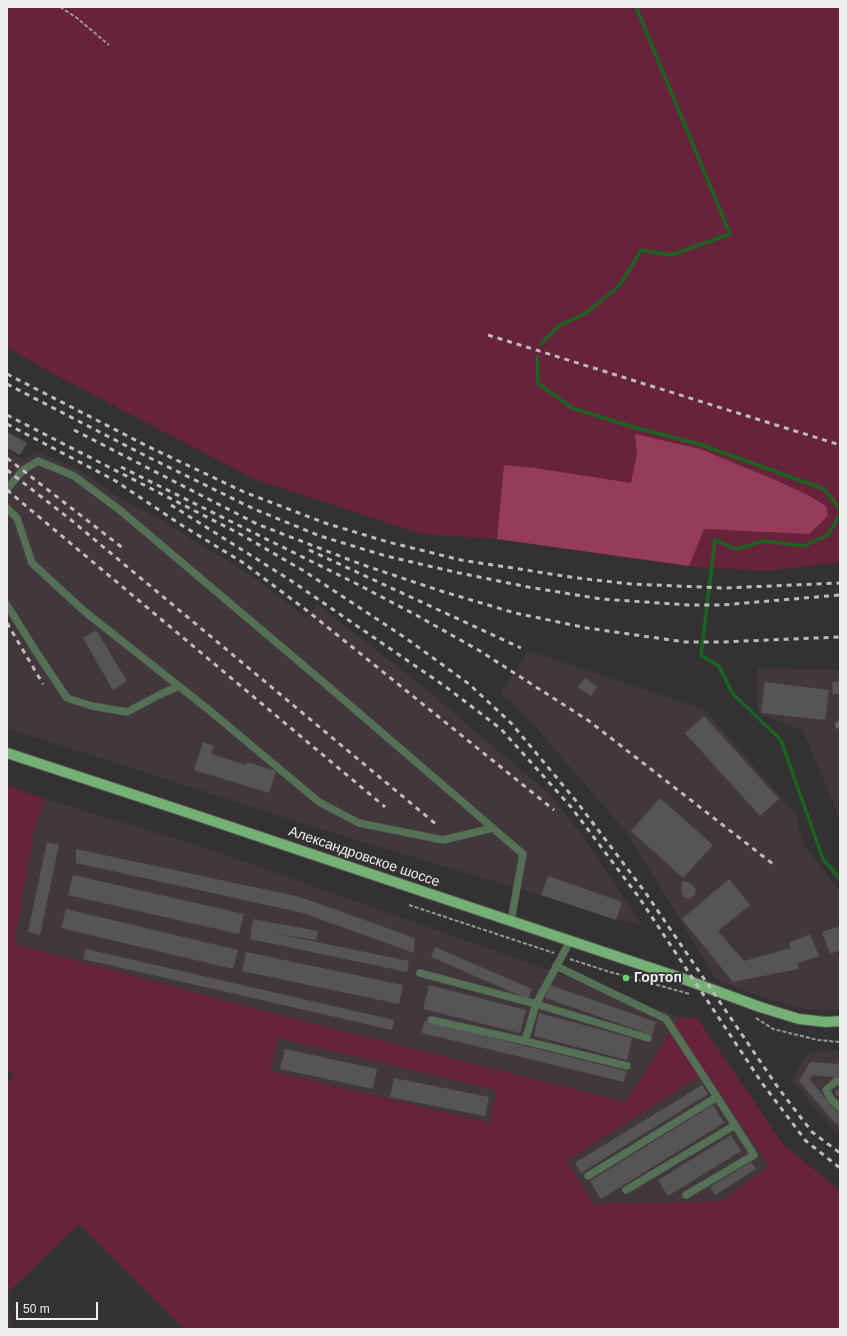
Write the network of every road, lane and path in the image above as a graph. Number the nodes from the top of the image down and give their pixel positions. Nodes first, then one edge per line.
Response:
1 (60, 7) edge
2 (109, 45) dead end
3 (7, 490) edge
4 (7, 508) edge
5 (7, 605) edge
6 (179, 686) junction
7 (7, 753) edge
8 (493, 828) junction
9 (409, 905) dead end
10 (511, 921) junction
11 (570, 941) junction
12 (561, 956) junction
13 (556, 966) junction
14 (420, 973) dead end
15 (690, 994) dead end
16 (536, 1004) junction
17 (755, 1017) dead end
18 (431, 1020) dead end
19 (840, 1020) edge
20 (648, 1038) dead end
21 (525, 1041) junction
22 (840, 1042) edge
23 (627, 1066) dead end
24 (840, 1082) edge
25 (717, 1097) junction
26 (840, 1108) edge
27 (735, 1125) junction
28 (588, 1176) dead end
29 (626, 1190) dead end
30 (686, 1195) dead end

1 - 2 path
3 - 8 lane
4 - 6 lane
5 - 6 lane
6 - 8 lane
7 - 10 main road, Александровское шоссе
8 - 10 lane
9 - 12 path
10 - 11 main road, Александровское шоссе
11 - 12 lane
11 - 19 main road, Александровское шоссе
12 - 13 lane
12 - 15 path
13 - 16 lane
13 - 25 lane
14 - 16 lane
16 - 20 lane
16 - 21 lane
17 - 22 path
18 - 21 lane
21 - 23 lane
24 - 26 lane
25 - 27 lane
25 - 28 lane
27 - 29 lane
27 - 30 lane

